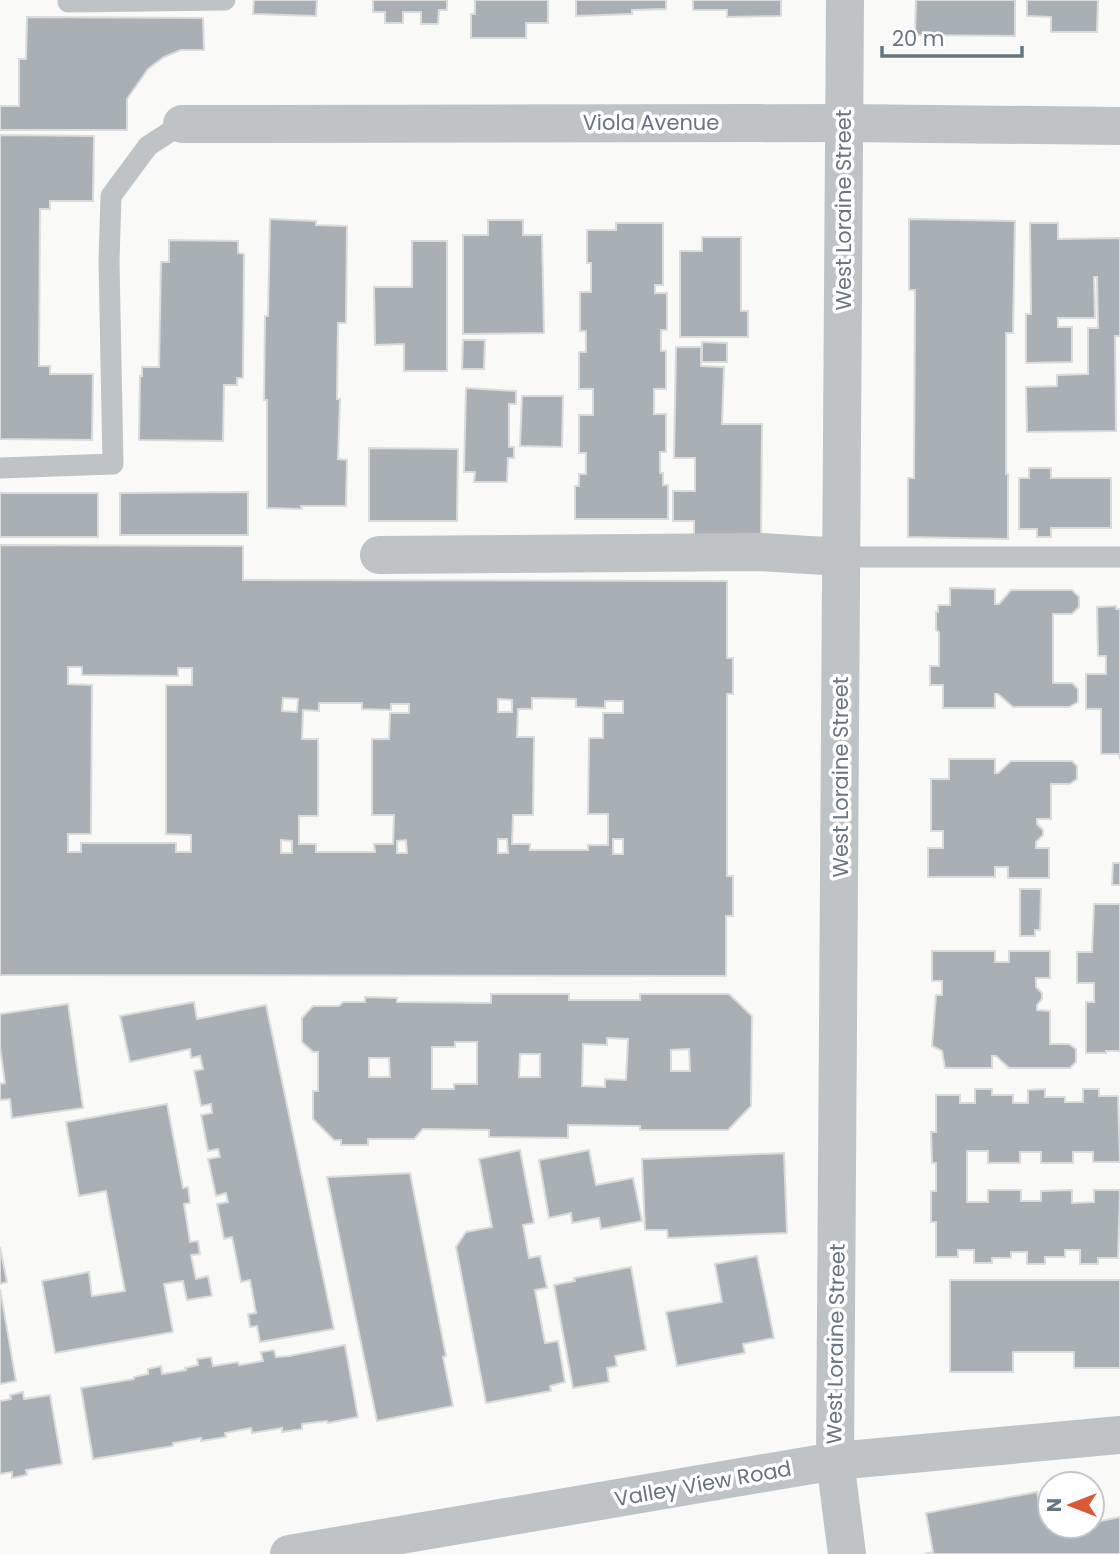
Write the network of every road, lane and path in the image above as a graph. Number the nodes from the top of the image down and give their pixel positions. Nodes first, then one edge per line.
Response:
1 (225, 0) edge
2 (845, 0) edge
3 (68, 2) dead end
4 (845, 123) junction
5 (182, 124) joint
6 (1120, 126) edge
7 (0, 468) edge
8 (379, 555) dead end
9 (842, 557) junction
10 (1120, 557) edge
11 (1120, 1435) edge
12 (835, 1461) junction
13 (289, 1554) edge
14 (847, 1554) edge

1 - 3 lane
2 - 4 street, West Loraine Street
4 - 5 street, Viola Avenue
4 - 6 street, Viola Avenue
4 - 9 street, West Loraine Street
5 - 7 lane
8 - 9 street
9 - 10 lane
9 - 12 street, West Loraine Street
11 - 12 street, Valley View Road
12 - 13 street, Valley View Road
12 - 14 street, West Loraine Street

